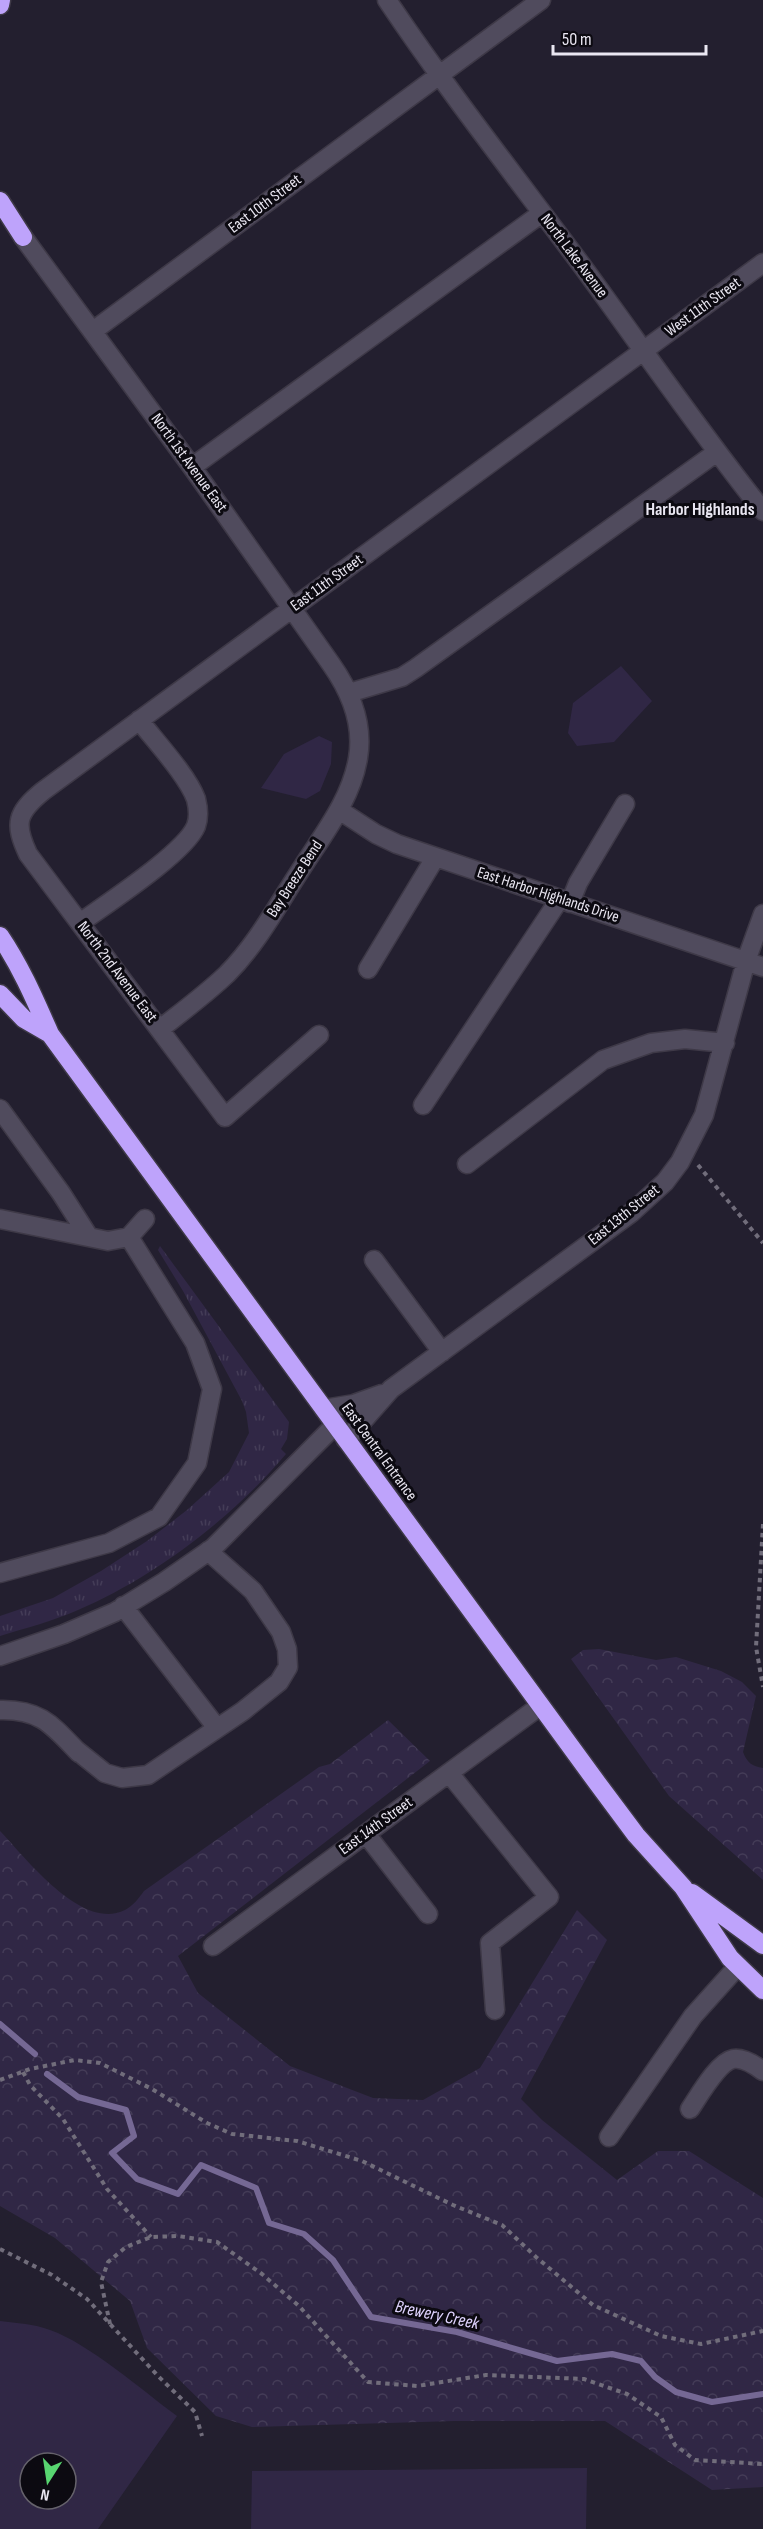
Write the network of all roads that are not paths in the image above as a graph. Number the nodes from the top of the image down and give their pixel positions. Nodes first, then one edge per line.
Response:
1 (1, 0) edge
2 (387, 0) edge
3 (541, 0) edge
4 (0, 5) edge
5 (438, 76) junction
6 (0, 201) edge
7 (542, 213) junction
8 (23, 237) joint
9 (763, 263) edge
10 (93, 331) junction
11 (644, 350) junction
12 (717, 452) junction
13 (192, 467) junction
14 (763, 511) edge
15 (292, 609) junction
16 (349, 693) junction
17 (139, 720) junction
18 (625, 804) dead end
19 (339, 810) junction
20 (18, 822) joint
21 (435, 858) junction
22 (565, 901) junction
23 (763, 914) edge
24 (80, 922) junction
25 (0, 936) edge
26 (754, 964) edge
27 (368, 969) dead end
28 (0, 994) edge
29 (160, 1029) junction
30 (50, 1034) junction
31 (319, 1035) dead end
32 (725, 1043) junction
33 (423, 1105) dead end
34 (0, 1109) edge
35 (466, 1164) dead end
36 (2, 1217) edge
37 (145, 1219) dead end
38 (89, 1237) junction
39 (129, 1237) junction
40 (375, 1260) dead end
41 (442, 1352) junction
42 (391, 1389) junction
43 (324, 1409) junction
44 (341, 1432) junction
45 (208, 1551) junction
46 (0, 1573) edge
47 (123, 1606) junction
48 (0, 1656) edge
49 (540, 1706) junction
50 (0, 1710) edge
51 (217, 1728) junction
52 (449, 1773) junction
53 (366, 1834) junction
54 (683, 1887) junction
55 (428, 1914) dead end
56 (213, 1946) dead end
57 (763, 1946) edge
58 (738, 1966) junction
59 (763, 1990) edge
60 (495, 2010) dead end
61 (763, 2071) edge
62 (690, 2109) dead end
63 (609, 2137) dead end

1 - 4 highway
2 - 5 street, North Lake Avenue
3 - 5 street, East 10th Street
5 - 7 street, North Lake Avenue
5 - 10 street, East 10th Street
6 - 8 highway
7 - 11 street, North Lake Avenue
7 - 13 street
8 - 10 street, North 1st Avenue East
9 - 11 street, West 11th Street
10 - 13 street, North 1st Avenue East
11 - 12 street, North Lake Avenue
11 - 15 street, East 11th Street
12 - 14 street, North Lake Avenue
12 - 16 street
13 - 15 street, North 1st Avenue East
15 - 16 street, North 1st Avenue East
15 - 17 street, East 11th Street
16 - 19 street, Bay Breeze Bend
17 - 20 street, East 11th Street
17 - 24 street
18 - 22 street
19 - 21 street, East Harbor Highlands Drive
19 - 29 street, Bay Breeze Bend
20 - 24 street, North 2nd Avenue East
21 - 22 street, East Harbor Highlands Drive
21 - 27 street
22 - 26 street, East Harbor Highlands Drive
22 - 33 street
23 - 26 street, East 13th Street
24 - 29 street, North 2nd Avenue East
25 - 30 highway, East Central Entrance
26 - 32 street, East 13th Street
28 - 30 highway, East Central Entrance
29 - 31 street, North 2nd Avenue East
30 - 43 highway, East Central Entrance
32 - 35 street
32 - 41 street, East 13th Street
34 - 38 street
36 - 38 street
37 - 39 street
38 - 39 street
39 - 46 street
40 - 41 street
41 - 42 street, East 13th Street
42 - 43 street, East 13th Street
42 - 44 street, East 13th Street
43 - 44 highway, East Central Entrance
44 - 45 street, East 13th Street
44 - 49 highway, East Central Entrance
45 - 47 street, East 13th Street
45 - 51 street
47 - 48 street, East 13th Street
47 - 51 street
49 - 52 street, East 14th Street
49 - 54 highway, East Central Entrance
50 - 51 street
52 - 53 street, East 14th Street
52 - 60 street
53 - 55 street
53 - 56 street, East 14th Street
54 - 57 highway, East Central Entrance
54 - 58 highway, East Central Entrance
58 - 59 highway, East Central Entrance
58 - 63 street
61 - 62 street

